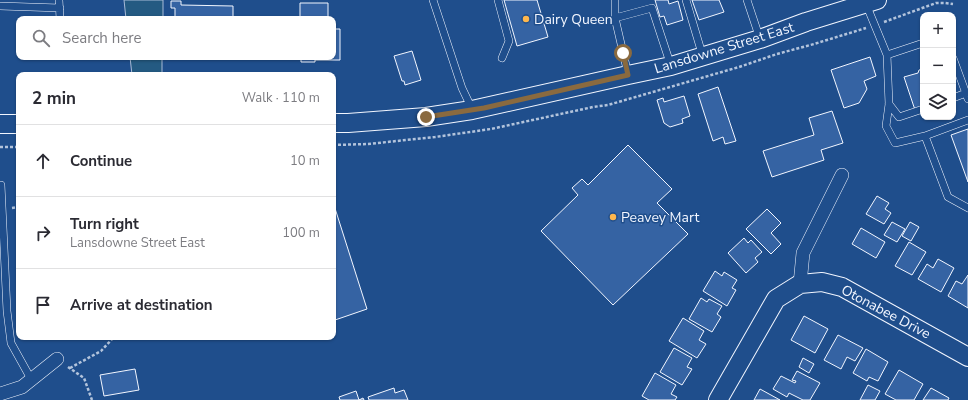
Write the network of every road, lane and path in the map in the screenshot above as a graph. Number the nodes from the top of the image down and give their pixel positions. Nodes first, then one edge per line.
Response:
1 (433, 0) edge
2 (498, 0) edge
3 (615, 0) edge
4 (686, 0) edge
5 (747, 0) edge
6 (871, 2) edge
7 (59, 4) edge
8 (953, 4) dead end
9 (0, 6) edge
10 (60, 16) edge
11 (615, 18) junction
12 (874, 25) junction
13 (760, 39) junction
14 (920, 44) edge
15 (887, 55) junction
16 (703, 57) junction
17 (502, 58) dead end
18 (671, 66) junction
19 (956, 66) edge
20 (628, 75) junction
21 (967, 96) edge
22 (956, 98) edge
23 (889, 104) junction
24 (472, 110) junction
25 (920, 110) edge
26 (968, 120) edge
27 (336, 123) edge
28 (0, 124) edge
29 (16, 124) edge
30 (925, 136) junction
31 (336, 145) edge
32 (0, 147) edge
33 (16, 148) edge
34 (842, 175) dead end
35 (0, 186) edge
36 (967, 207) edge
37 (800, 284) junction
38 (111, 340) edge
39 (968, 357) edge
40 (57, 359) joint
41 (70, 368) junction
42 (31, 379) junction
43 (0, 394) edge
44 (92, 400) edge
45 (718, 400) edge

1 - 24 lane
2 - 17 lane
3 - 11 lane
4 - 16 lane
5 - 13 lane
6 - 12 lane
6 - 13 main road, Lansdowne Street East
7 - 9 lane
7 - 10 lane
8 - 12 path
11 - 18 lane
11 - 20 lane
12 - 15 lane
12 - 31 path
13 - 16 main road, Lansdowne Street East
14 - 15 lane
15 - 23 lane
16 - 18 main road, Lansdowne Street East
18 - 20 main road, Lansdowne Street East
19 - 21 lane
20 - 24 main road, Lansdowne Street East
21 - 22 lane
23 - 25 lane
23 - 30 lane
24 - 27 main road, Lansdowne Street East
26 - 30 lane
28 - 29 main road
30 - 36 lane
32 - 33 path
34 - 37 street
35 - 42 lane
37 - 39 main road, Otonabee Drive
37 - 45 main road, Otonabee Drive
38 - 41 path
40 - 41 path
40 - 42 street
41 - 44 path
42 - 43 street

